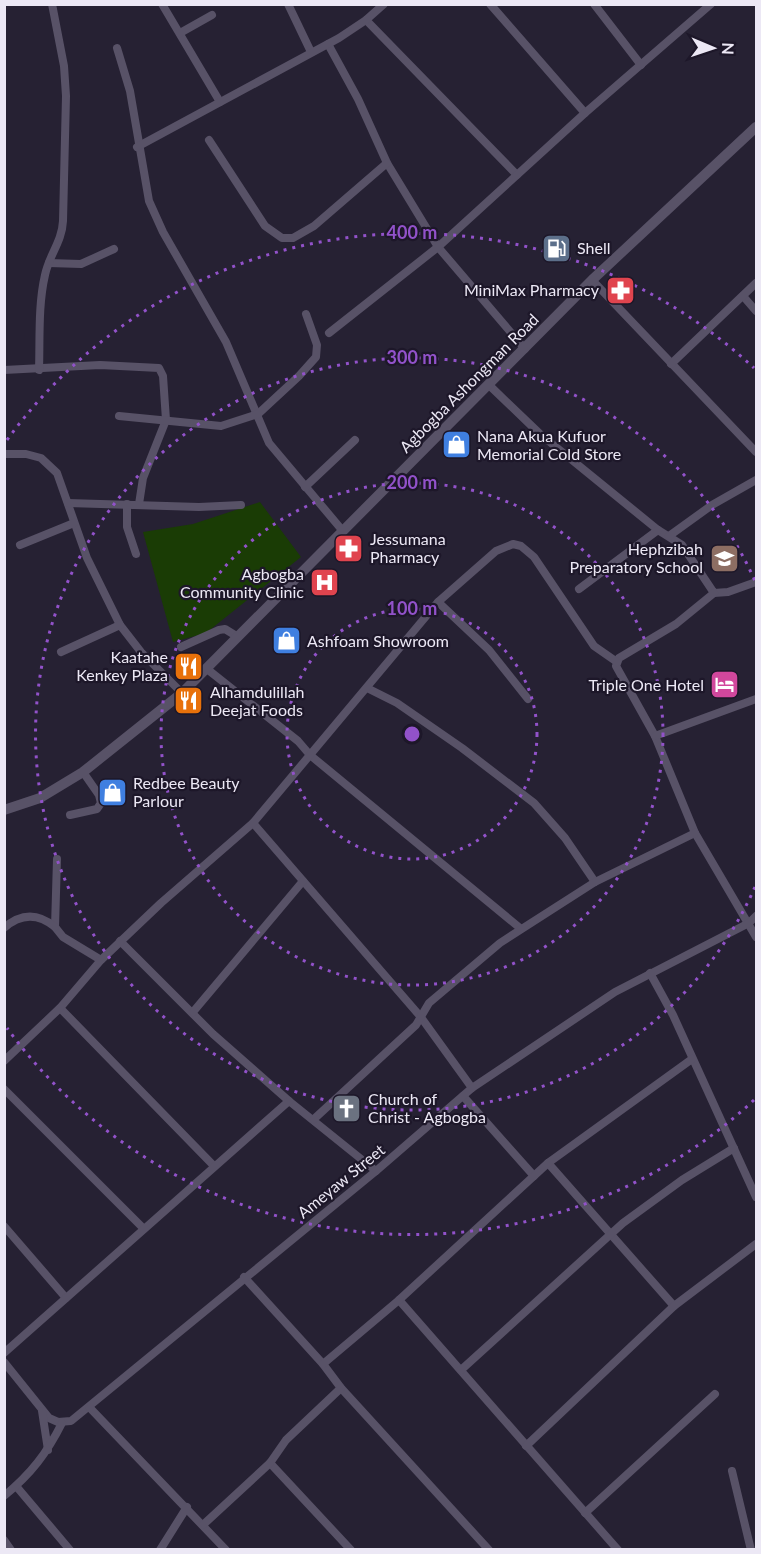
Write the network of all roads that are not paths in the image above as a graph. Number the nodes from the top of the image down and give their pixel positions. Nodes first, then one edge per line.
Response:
1 (52, 4) edge
2 (162, 4) edge
3 (288, 4) edge
4 (384, 4) edge
5 (489, 4) edge
6 (594, 4) edge
7 (711, 4) edge
8 (212, 15) dead end
9 (366, 20) junction
10 (180, 33) junction
11 (328, 44) junction
12 (117, 48) dead end
13 (311, 52) junction
14 (641, 65) junction
15 (220, 102) junction
16 (585, 113) junction
17 (756, 127) edge
18 (208, 140) dead end
19 (137, 147) junction
20 (387, 163) junction
21 (517, 176) junction
22 (438, 247) junction
23 (114, 249) dead end
24 (49, 263) junction
25 (592, 280) junction
26 (756, 283) edge
27 (742, 296) junction
28 (756, 311) edge
29 (306, 314) dead end
30 (328, 333) dead end
31 (525, 349) junction
32 (671, 364) junction
33 (4, 370) edge
34 (39, 370) junction
35 (489, 385) junction
36 (258, 414) junction
37 (119, 416) dead end
38 (166, 420) junction
39 (355, 440) dead end
40 (756, 452) edge
41 (4, 454) edge
42 (756, 480) edge
43 (305, 487) junction
44 (68, 502) junction
45 (127, 504) junction
46 (139, 504) junction
47 (241, 505) dead end
48 (74, 523) junction
49 (658, 530) junction
50 (342, 531) junction
51 (669, 537) junction
52 (20, 545) dead end
53 (136, 554) dead end
54 (756, 582) edge
55 (579, 589) dead end
56 (714, 594) junction
57 (438, 602) junction
58 (120, 625) junction
59 (238, 637) junction
60 (181, 647) dead end
61 (61, 652) dead end
62 (617, 662) junction
63 (207, 669) junction
64 (367, 688) junction
65 (182, 693) junction
66 (528, 699) dead end
67 (756, 699) edge
68 (655, 736) junction
69 (310, 755) junction
70 (83, 772) junction
71 (4, 810) edge
72 (70, 815) dead end
73 (253, 824) junction
74 (695, 833) junction
75 (57, 859) dead end
76 (303, 880) junction
77 (595, 882) junction
78 (756, 916) edge
79 (749, 923) junction
80 (56, 927) junction
81 (4, 928) edge
82 (520, 928) junction
83 (756, 937) edge
84 (120, 941) junction
85 (101, 960) junction
86 (650, 973) junction
87 (60, 1008) junction
88 (192, 1012) junction
89 (420, 1016) junction
90 (692, 1059) junction
91 (4, 1061) edge
92 (472, 1088) junction
93 (4, 1089) edge
94 (463, 1096) junction
95 (289, 1101) junction
96 (314, 1119) junction
97 (734, 1148) junction
98 (548, 1163) junction
99 (214, 1166) junction
100 (376, 1171) junction
101 (534, 1176) junction
102 (756, 1197) edge
103 (4, 1226) edge
104 (143, 1228) junction
105 (610, 1234) junction
106 (756, 1244) edge
107 (244, 1277) junction
108 (66, 1298) junction
109 (399, 1300) junction
110 (674, 1306) junction
111 (4, 1353) edge
112 (4, 1362) edge
113 (323, 1364) junction
114 (461, 1370) junction
115 (341, 1388) junction
116 (715, 1394) dead end
117 (90, 1408) junction
118 (42, 1409) junction
119 (62, 1422) junction
120 (526, 1446) junction
121 (48, 1450) junction
122 (270, 1463) junction
123 (732, 1471) dead end
124 (16, 1486) junction
125 (4, 1496) edge
126 (187, 1507) junction
127 (585, 1513) junction
128 (204, 1524) junction
129 (4, 1540) edge
130 (11, 1550) edge
131 (70, 1550) edge
132 (160, 1550) edge
133 (226, 1550) edge
134 (351, 1550) edge
135 (489, 1550) edge
136 (618, 1550) edge
137 (751, 1550) edge

1 - 24 street
2 - 10 street
3 - 13 street
4 - 9 street
5 - 16 street
6 - 14 street
7 - 14 street
8 - 10 street
9 - 11 street
9 - 21 street
10 - 15 street
11 - 13 street
11 - 20 street
12 - 19 street
13 - 15 street
14 - 16 street
15 - 19 street
16 - 21 street
17 - 25 street, Agbogba Ashongman Road
18 - 20 street
19 - 36 street
20 - 22 street
21 - 22 street
22 - 30 street
22 - 31 street
23 - 24 street
24 - 34 street
25 - 31 street, Agbogba Ashongman Road
25 - 32 street
26 - 27 street
27 - 28 street
27 - 32 street
29 - 36 street
31 - 35 street, Agbogba Ashongman Road
32 - 40 street
33 - 34 street
34 - 38 street
35 - 49 street
35 - 50 street, Agbogba Ashongman Road
36 - 38 street
36 - 43 street
37 - 38 street
38 - 46 street
39 - 43 street
41 - 44 street
42 - 51 street
43 - 50 street
44 - 45 street
44 - 48 street
45 - 46 street
45 - 53 street
46 - 47 street
48 - 52 street
48 - 58 street
49 - 51 street
49 - 55 street
50 - 59 street, Agbogba Ashongman Road
51 - 56 street
54 - 56 street
56 - 62 street
57 - 62 street
57 - 64 street
57 - 66 street
58 - 61 street
58 - 65 street
59 - 60 street
59 - 63 street, Agbogba Ashongman Road
62 - 68 street
63 - 65 street, Agbogba Ashongman Road
63 - 69 street
64 - 69 street
64 - 77 street
65 - 70 street, Agbogba Ashongman Road
67 - 68 street
68 - 74 street
69 - 73 street
69 - 82 street
70 - 71 street, Agbogba Ashongman Road
70 - 72 street
73 - 76 street
73 - 84 street
74 - 77 street
74 - 79 street
75 - 80 street
76 - 88 street
76 - 89 street
77 - 82 street
78 - 79 street, Ameyaw Street
79 - 83 street
79 - 86 street, Ameyaw Street
80 - 81 street
80 - 85 street
82 - 89 street
84 - 85 street
84 - 88 street
85 - 87 street
86 - 90 street
86 - 92 street, Ameyaw Street
87 - 91 street
87 - 99 street
88 - 95 street
89 - 92 street
89 - 96 street
90 - 97 street
90 - 98 street
92 - 94 street, Ameyaw Street
93 - 104 street
94 - 100 street, Ameyaw Street
94 - 101 street
95 - 96 street
95 - 99 street
96 - 100 street
97 - 102 street
97 - 105 street
98 - 101 street
98 - 105 street
99 - 104 street
100 - 107 street, Ameyaw Street
101 - 109 street
103 - 108 street
104 - 108 street
105 - 110 street
105 - 114 street
106 - 110 street
107 - 113 street
107 - 117 street, Ameyaw Street
108 - 111 street
109 - 113 street
109 - 114 street
110 - 120 street
112 - 118 street
113 - 115 street
114 - 120 street
115 - 122 street
115 - 135 street
116 - 127 street
117 - 119 street, Ameyaw Street
117 - 126 street
118 - 119 street
118 - 121 street
119 - 121 street
120 - 127 street
121 - 124 street
122 - 128 street
122 - 134 street
123 - 137 street
124 - 125 street
124 - 131 street
126 - 128 street
126 - 132 street
127 - 136 street
128 - 133 street
129 - 130 street

